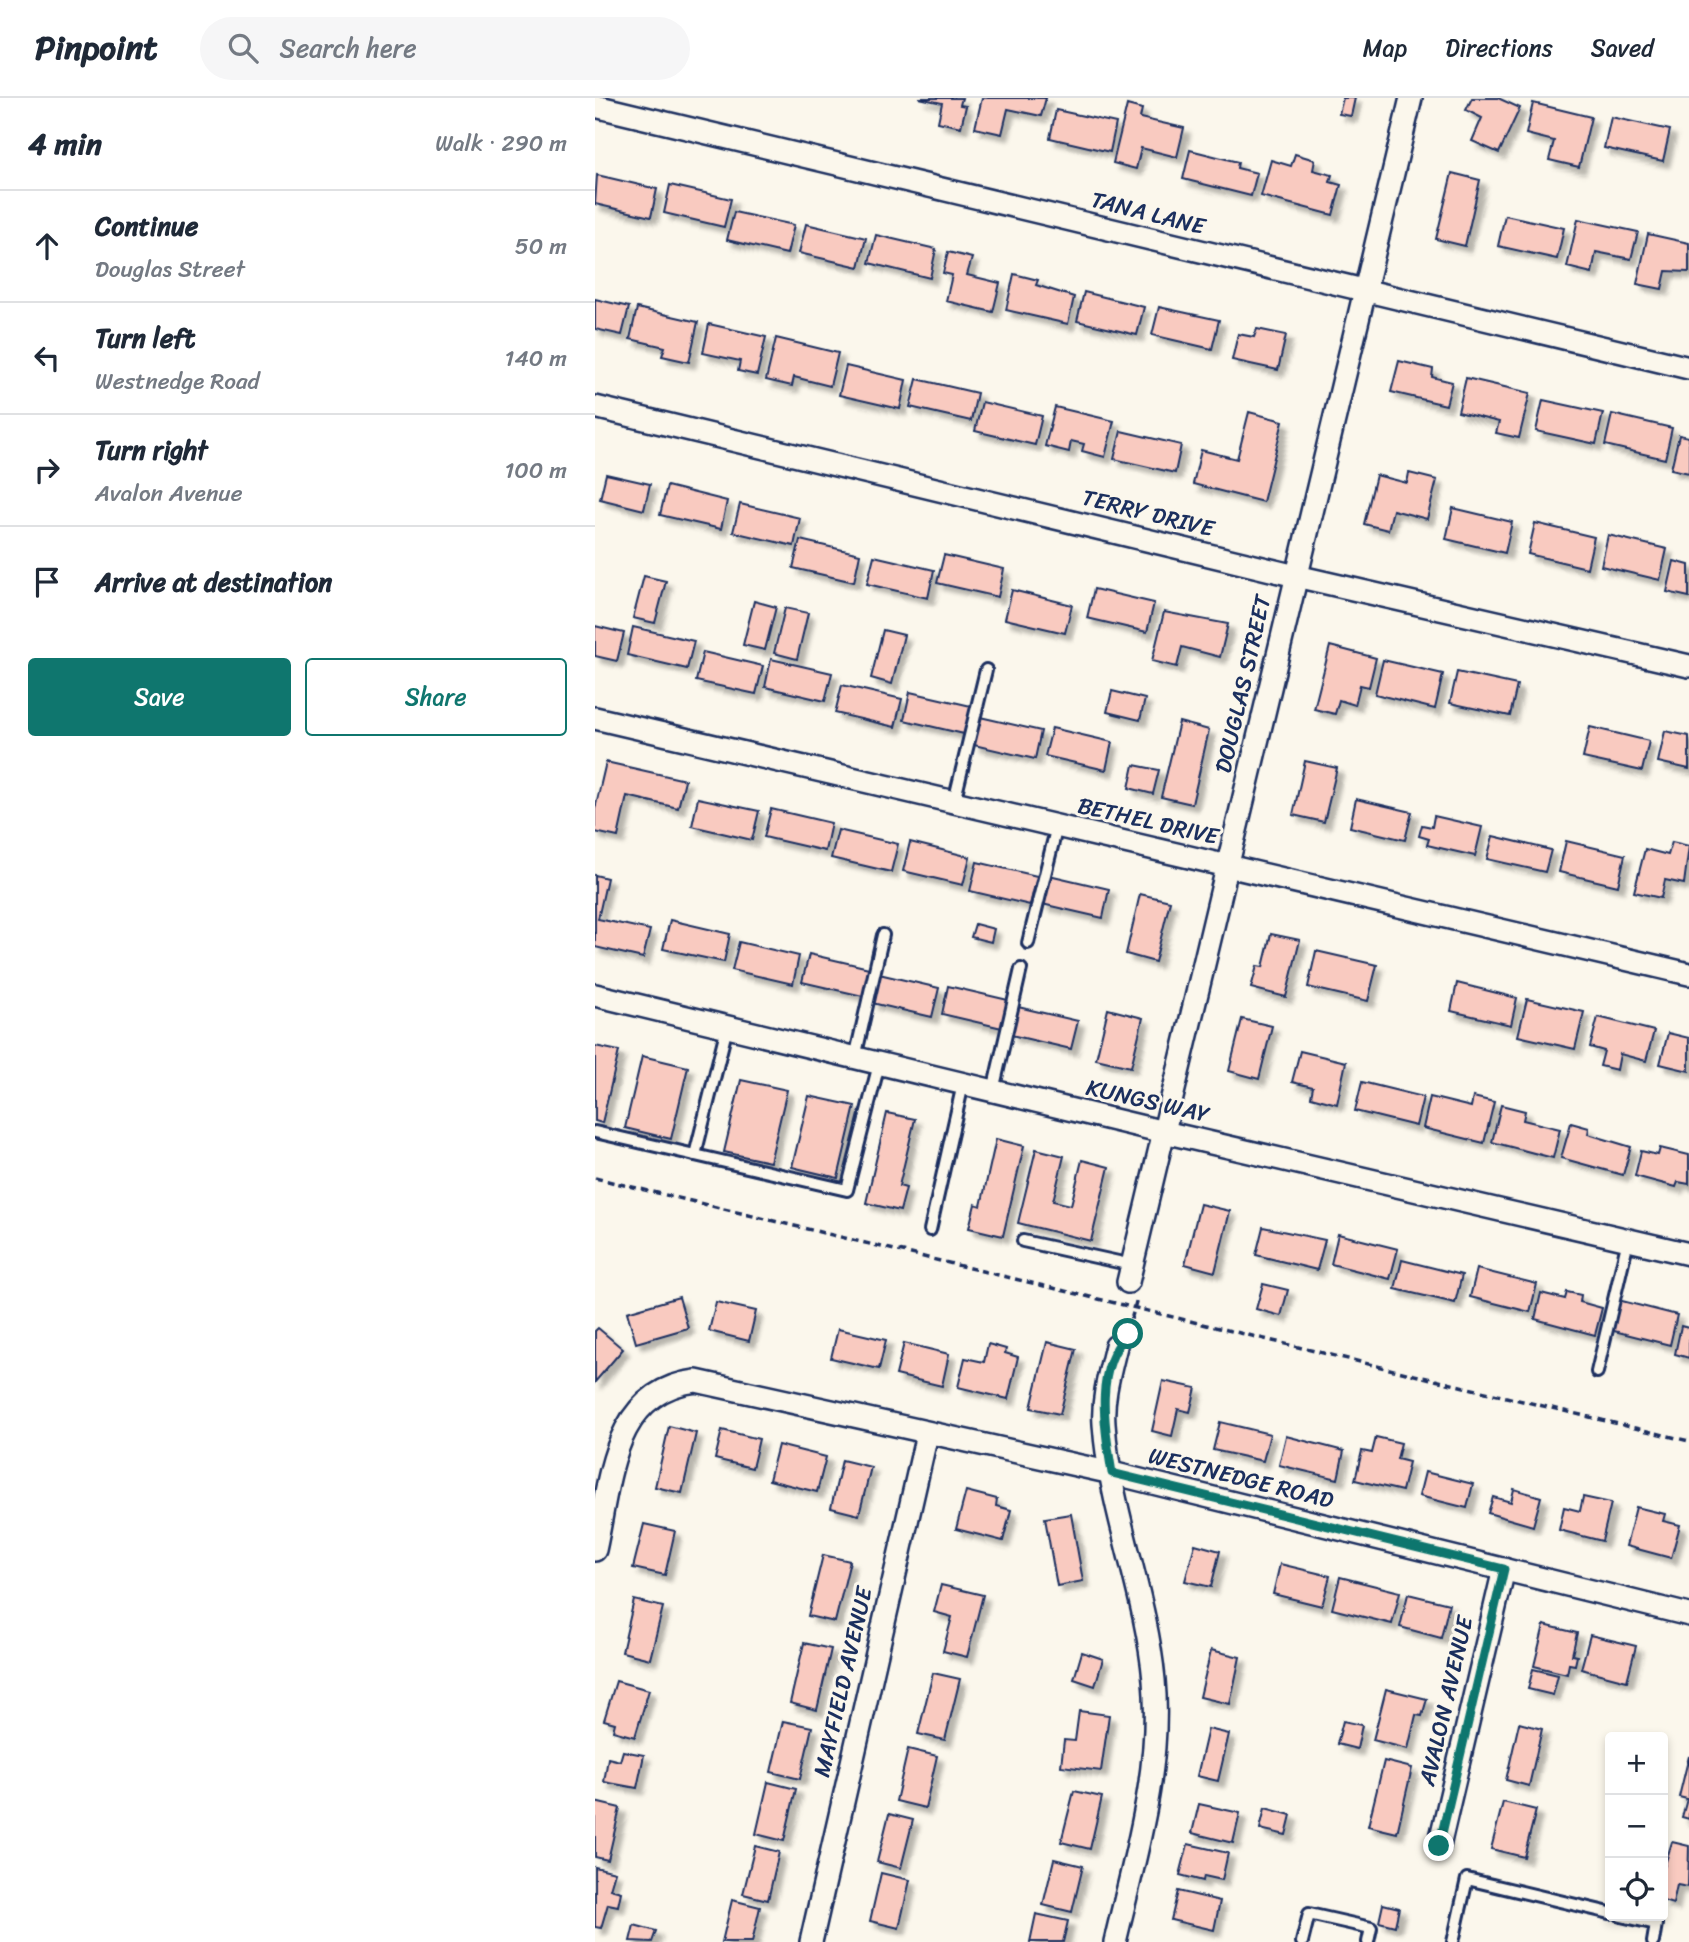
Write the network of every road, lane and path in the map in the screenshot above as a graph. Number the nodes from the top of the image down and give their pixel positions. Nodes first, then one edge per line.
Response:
1 (1411, 98) edge
2 (595, 106) edge
3 (1363, 292) junction
4 (1689, 368) edge
5 (595, 407) edge
6 (1296, 576) junction
7 (1689, 666) edge
8 (986, 670) dead end
9 (595, 718) edge
10 (954, 802) junction
11 (1057, 826) junction
12 (1227, 866) junction
13 (883, 935) dead end
14 (1028, 943) dead end
15 (1021, 969) dead end
16 (1689, 974) edge
17 (595, 995) edge
18 (727, 1027) junction
19 (855, 1058) junction
20 (879, 1063) junction
21 (963, 1084) junction
22 (993, 1091) junction
23 (595, 1132) edge
24 (1164, 1132) junction
25 (695, 1155) junction
26 (595, 1178) edge
27 (930, 1230) dead end
28 (1628, 1240) junction
29 (1023, 1241) dead end
30 (1689, 1254) edge
31 (1130, 1273) junction
32 (1134, 1308) junction
33 (1116, 1346) joint
34 (1597, 1372) dead end
35 (927, 1434) junction
36 (1689, 1441) edge
37 (1112, 1473) junction
38 (595, 1550) edge
39 (1504, 1569) junction
40 (1689, 1615) edge
41 (1439, 1846) dead end
42 (1605, 1912) edge
43 (1644, 1921) edge
44 (811, 1942) edge
45 (1115, 1942) edge
46 (1302, 1942) edge
47 (1368, 1942) edge
48 (1453, 1942) edge
49 (1653, 1942) edge

1 - 3 street, DOUGLAS STREET
2 - 3 street, TANA LANE
3 - 4 street, TANA LANE
3 - 6 street, DOUGLAS STREET
5 - 6 street, TERRY DRIVE
6 - 7 street, TERRY DRIVE
6 - 12 street, DOUGLAS STREET
8 - 10 lane
9 - 10 street, BETHEL DRIVE
10 - 11 street, BETHEL DRIVE
11 - 12 street, BETHEL DRIVE
11 - 14 lane
12 - 16 street, BETHEL DRIVE
12 - 24 street, DOUGLAS STREET
13 - 19 lane
15 - 22 lane
17 - 18 street, KUNGS WAY
18 - 19 street, KUNGS WAY
18 - 25 lane
19 - 20 street, KUNGS WAY
20 - 21 street, KUNGS WAY
20 - 25 lane
21 - 22 street, KUNGS WAY
21 - 27 lane
22 - 24 street, KUNGS WAY
23 - 25 lane
24 - 28 street, KUNGS WAY
24 - 31 street, DOUGLAS STREET
26 - 32 path
28 - 30 street, KUNGS WAY
28 - 34 lane
29 - 31 lane
31 - 32 path
32 - 33 path
32 - 36 path
33 - 37 street
35 - 37 street, WESTNEDGE ROAD
35 - 38 street, WESTNEDGE ROAD
35 - 44 street, MAYFIELD AVENUE
37 - 39 street, WESTNEDGE ROAD
37 - 45 street
39 - 40 street, WESTNEDGE ROAD
39 - 41 street, AVALON AVENUE
42 - 48 lane
43 - 49 lane
46 - 47 lane

